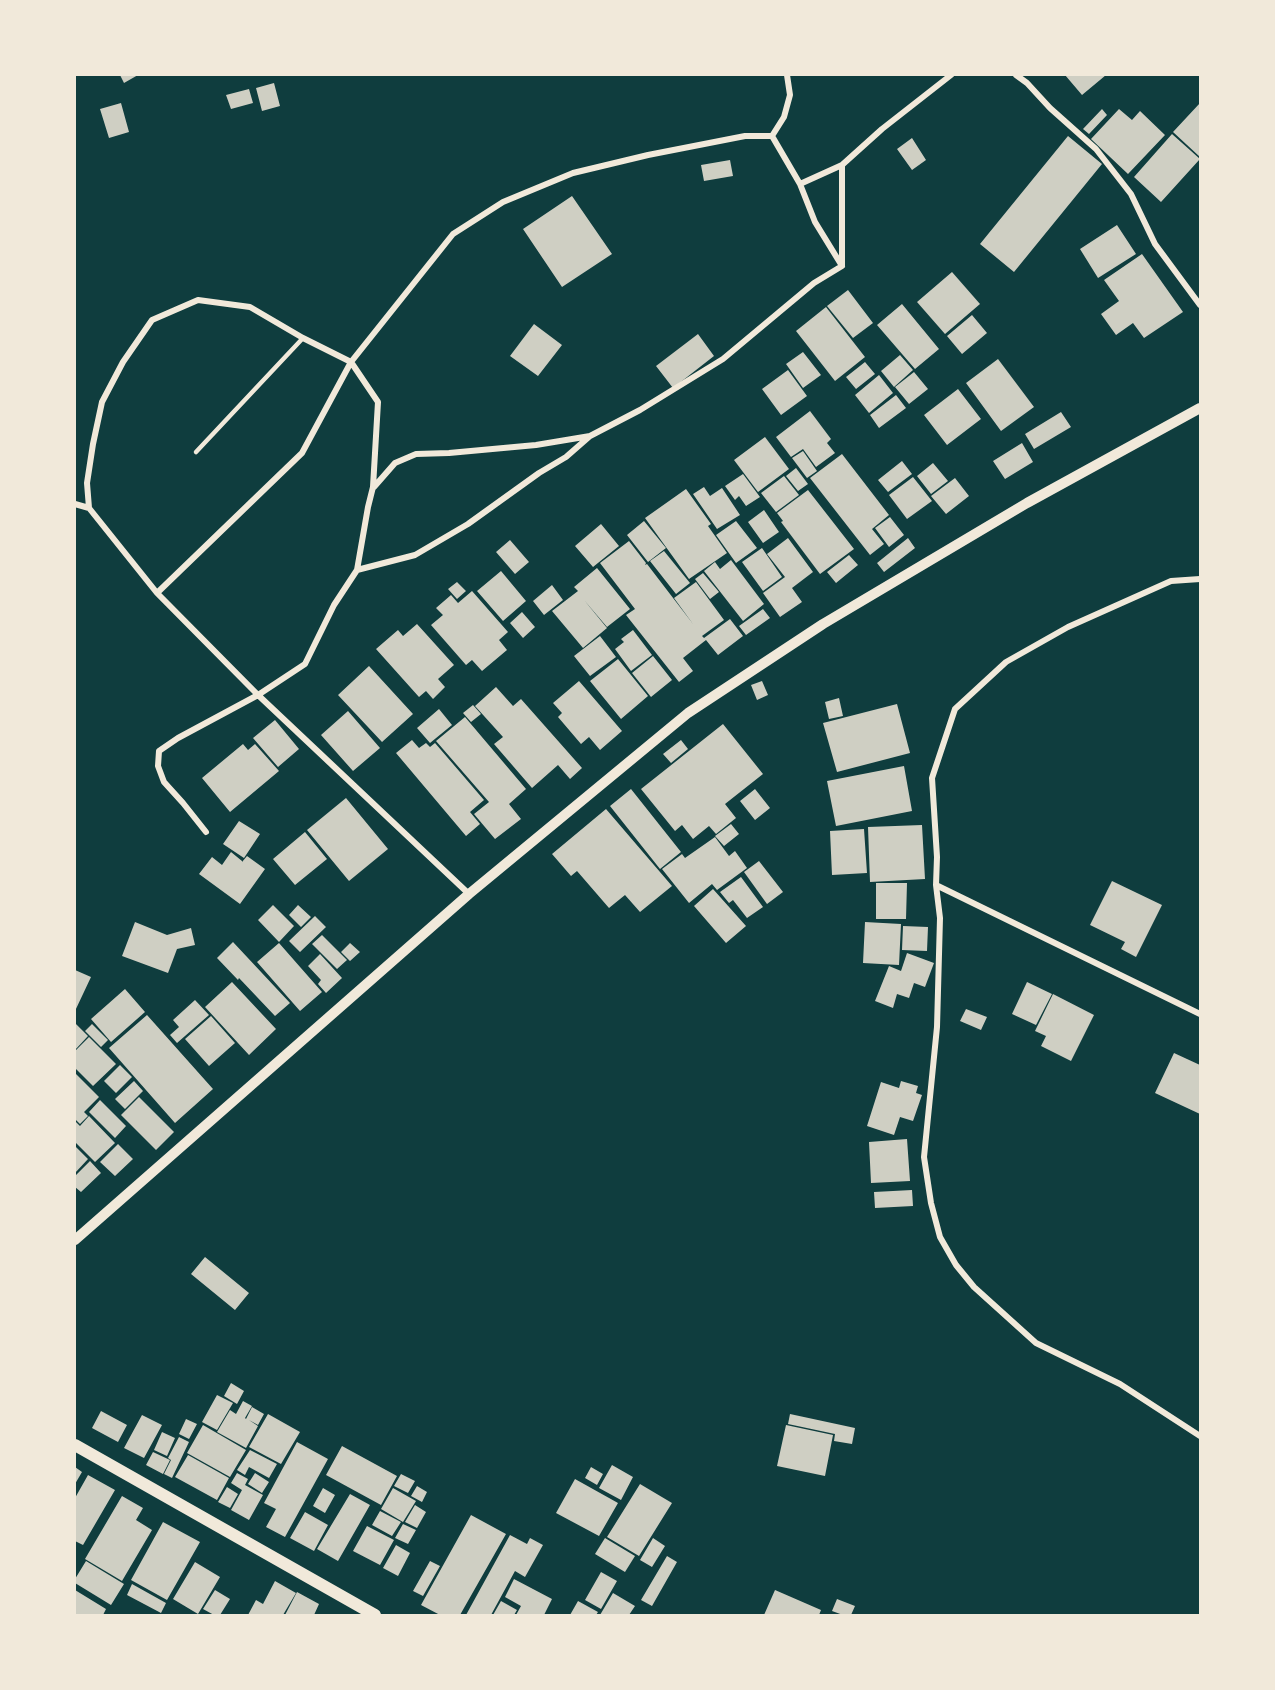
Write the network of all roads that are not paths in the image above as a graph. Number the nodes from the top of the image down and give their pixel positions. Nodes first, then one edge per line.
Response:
1 (787, 75) edge
2 (951, 75) edge
3 (1016, 75) edge
4 (772, 136) junction
5 (842, 165) junction
6 (800, 184) junction
7 (842, 266) junction
8 (1200, 305) edge
9 (303, 338) junction
10 (351, 362) junction
11 (1200, 408) edge
12 (590, 436) junction
13 (196, 452) dead end
14 (373, 487) junction
15 (75, 504) edge
16 (89, 507) junction
17 (357, 570) junction
18 (1200, 579) edge
19 (157, 593) junction
20 (258, 694) junction
21 (206, 832) dead end
22 (936, 885) junction
23 (469, 894) junction
24 (1200, 1014) edge
25 (75, 1240) edge
26 (1200, 1436) edge
27 (75, 1445) edge
28 (375, 1615) edge

1 - 4 street
2 - 5 street
3 - 8 street
4 - 6 street
4 - 10 street
5 - 6 street
5 - 7 street
6 - 7 street
7 - 12 street
9 - 10 street
9 - 13 lane
9 - 16 street
10 - 14 street
10 - 19 street
11 - 23 street
12 - 14 street
12 - 17 street
14 - 17 street
15 - 16 street
16 - 19 street
17 - 20 street
18 - 22 street
19 - 20 street
20 - 21 street
20 - 23 street
22 - 24 street
22 - 26 street
23 - 25 street
27 - 28 main road

